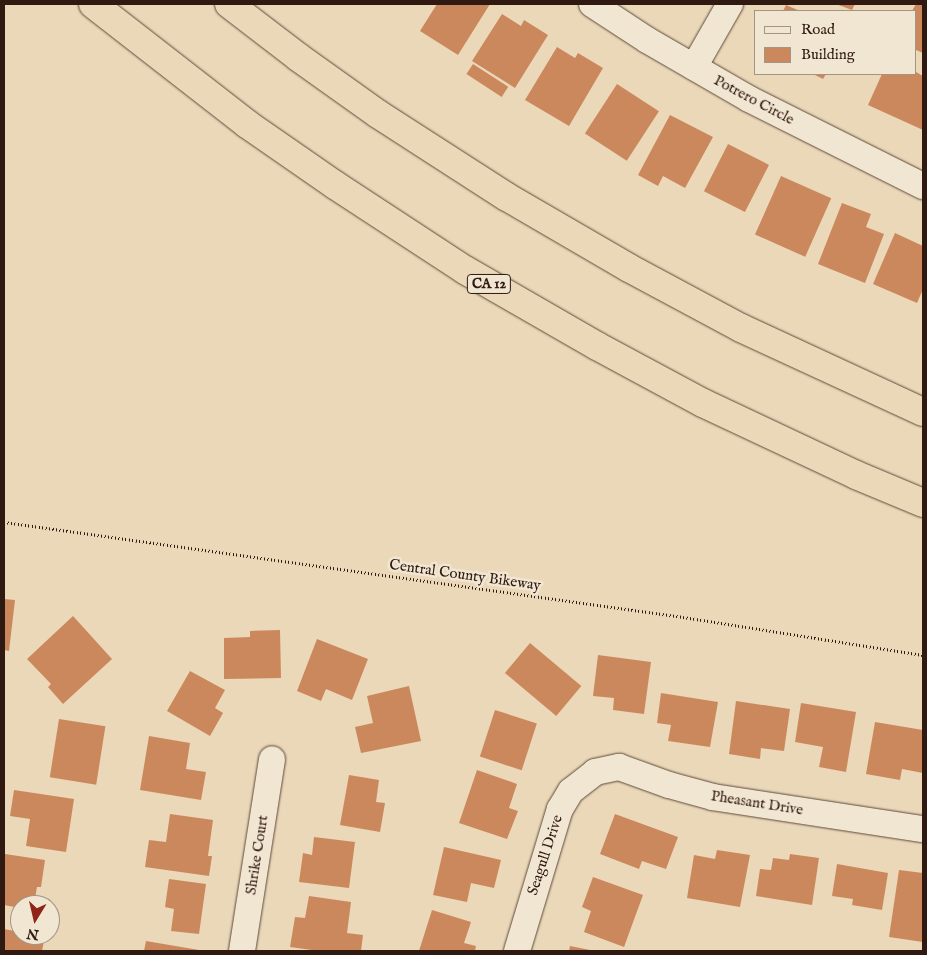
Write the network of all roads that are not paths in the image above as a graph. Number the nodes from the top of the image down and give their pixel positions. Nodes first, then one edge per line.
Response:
1 (93, 4) edge
2 (230, 4) edge
3 (592, 4) edge
4 (730, 4) edge
5 (694, 67) junction
6 (923, 186) edge
7 (923, 412) edge
8 (923, 502) edge
9 (272, 758) dead end
10 (595, 772) joint
11 (923, 829) edge
12 (242, 951) edge
13 (517, 951) edge

1 - 8 highway, CA 12
2 - 7 highway
3 - 5 street, Potrero Circle
4 - 5 street
5 - 6 street, Potrero Circle
9 - 12 street, Shrike Court
10 - 11 street, Pheasant Drive
10 - 13 street, Seagull Drive

